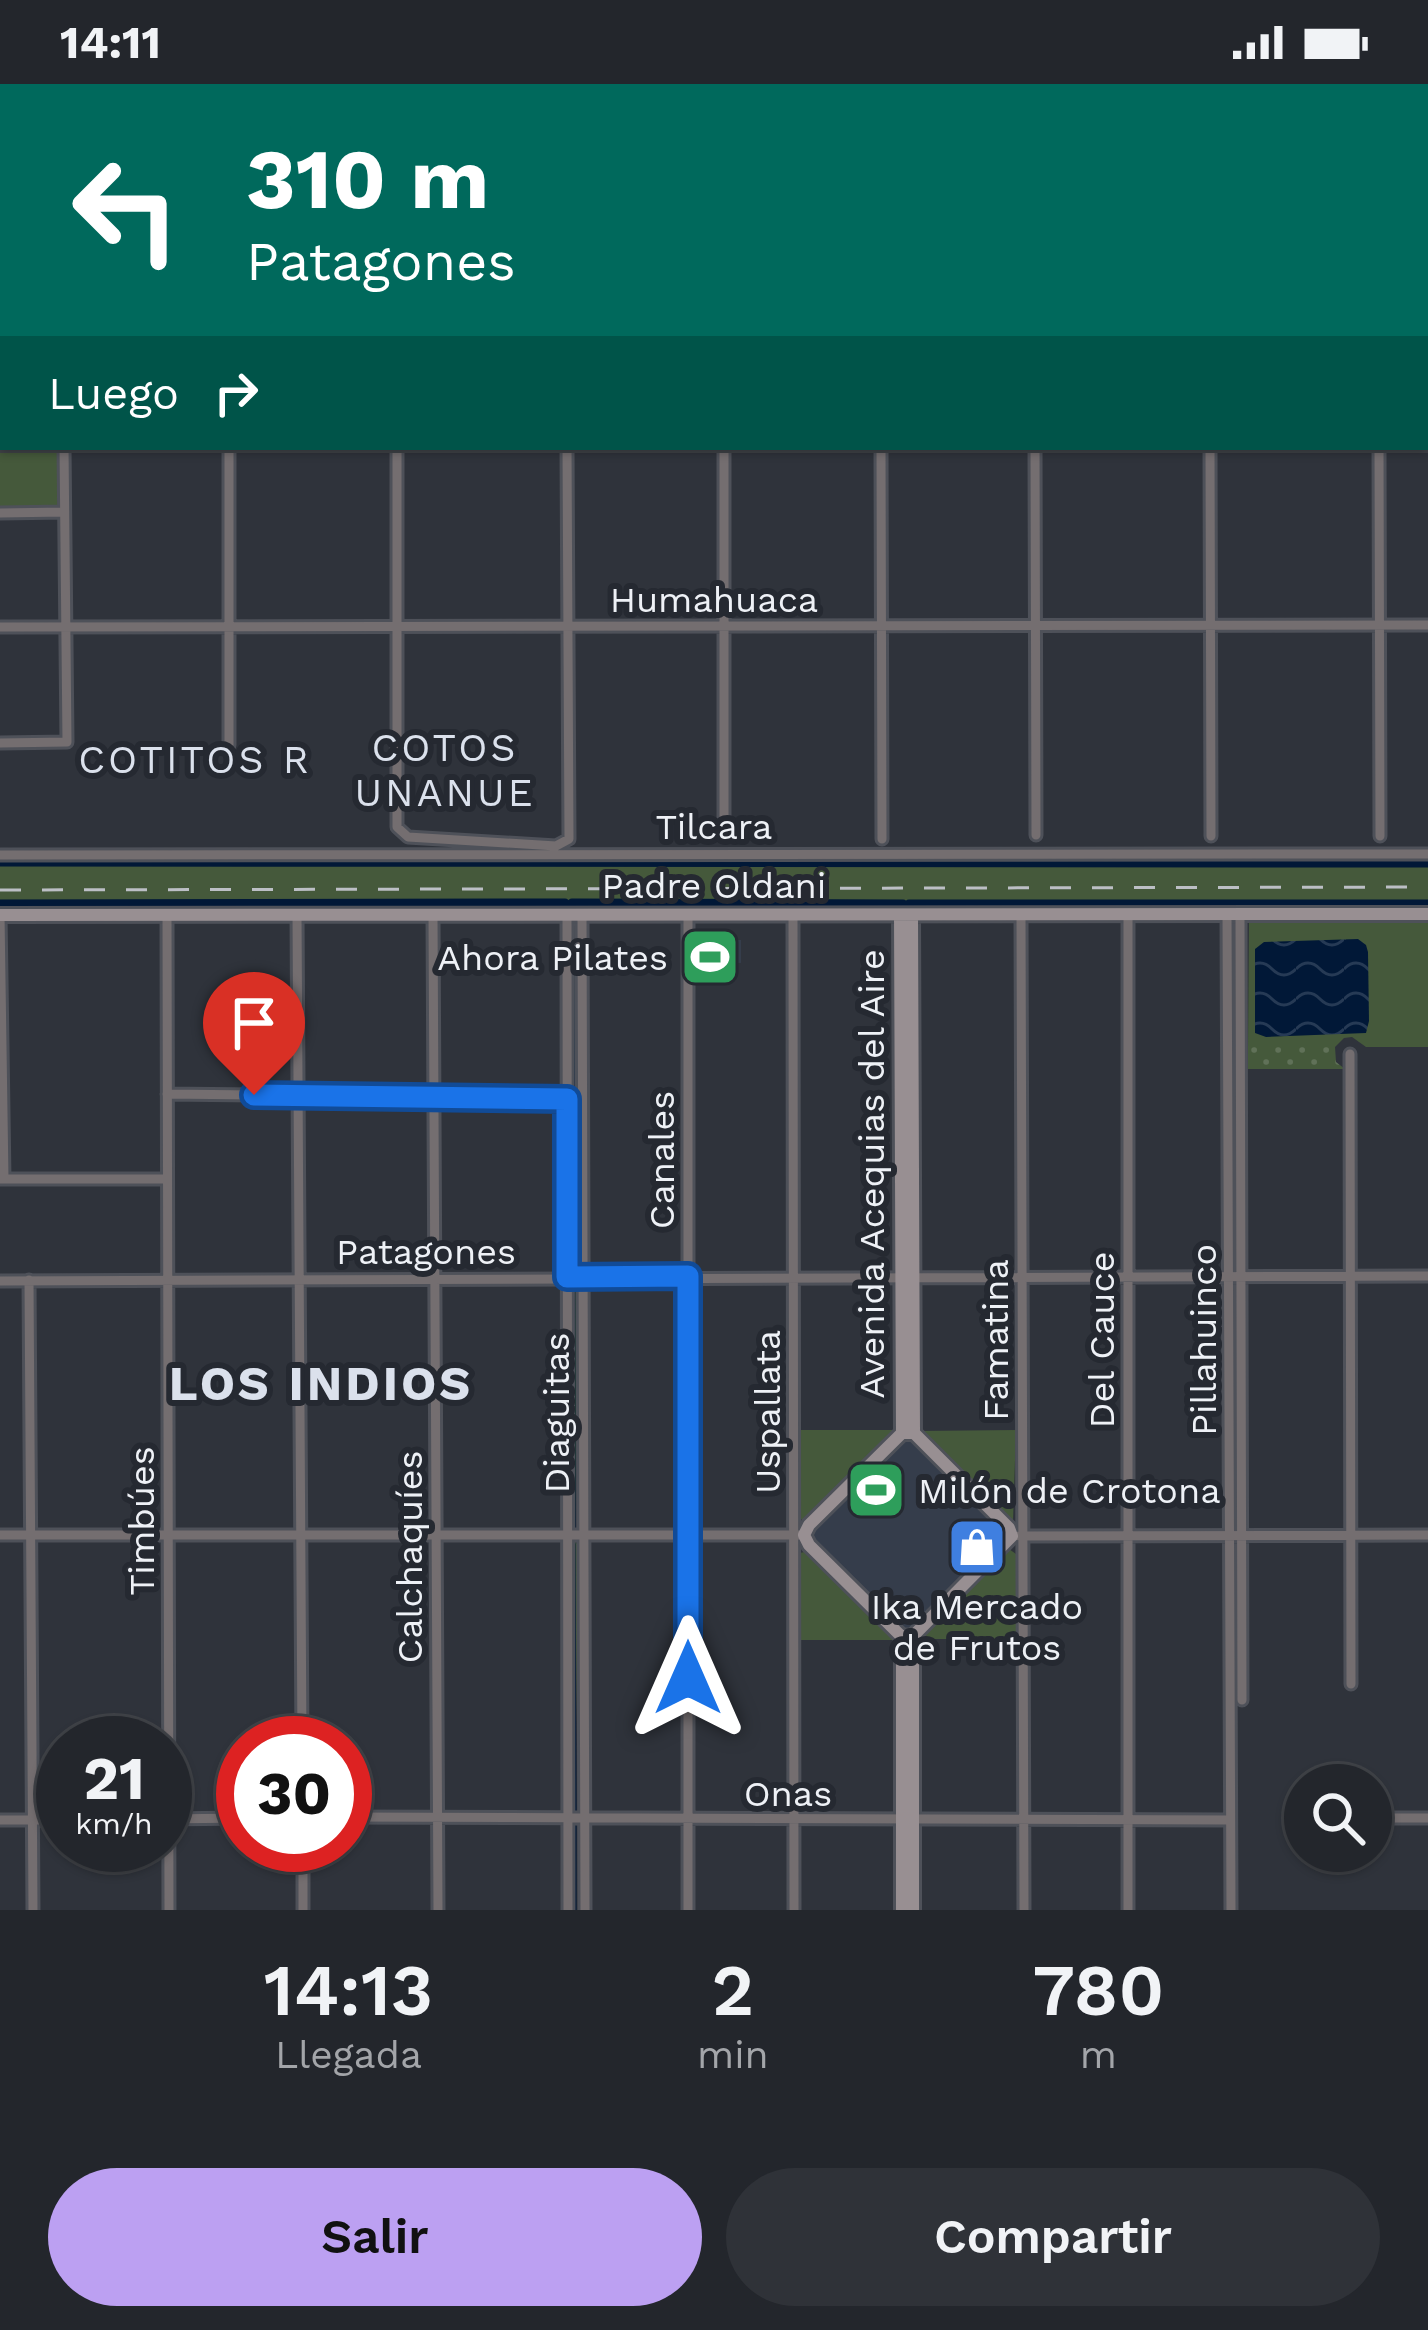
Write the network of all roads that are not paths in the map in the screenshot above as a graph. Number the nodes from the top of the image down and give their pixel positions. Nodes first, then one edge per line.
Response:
1 (64, 450) edge
2 (229, 450) edge
3 (397, 450) edge
4 (567, 450) edge
5 (724, 450) edge
6 (881, 450) edge
7 (1035, 450) edge
8 (1210, 450) edge
9 (1379, 450) edge
10 (0, 512) edge
11 (64, 512) junction
12 (1210, 625) junction
13 (1379, 625) junction
14 (1428, 625) edge
15 (569, 626) junction
16 (724, 626) junction
17 (881, 626) junction
18 (1036, 626) junction
19 (0, 627) edge
20 (65, 627) junction
21 (229, 627) junction
22 (398, 627) junction
23 (0, 742) edge
24 (229, 745) dead end
25 (1036, 835) dead end
26 (724, 836) dead end
27 (1211, 836) dead end
28 (1380, 836) dead end
29 (882, 839) dead end
30 (1428, 854) edge
31 (0, 855) edge
32 (1428, 914) edge
33 (167, 915) junction
34 (297, 915) junction
35 (433, 915) junction
36 (574, 915) junction
37 (688, 915) junction
38 (793, 915) junction
39 (906, 915) junction
40 (1021, 915) junction
41 (1129, 915) junction
42 (1234, 915) junction
43 (0, 916) edge
44 (1350, 1054) dead end
45 (167, 1094) junction
46 (297, 1096) junction
47 (434, 1097) junction
48 (567, 1099) junction
49 (2, 1179) edge
50 (167, 1179) junction
51 (583, 1276) junction
52 (688, 1276) junction
53 (794, 1276) junction
54 (907, 1276) junction
55 (1428, 1276) edge
56 (567, 1277) junction
57 (1022, 1277) junction
58 (1128, 1277) junction
59 (1236, 1277) junction
60 (1351, 1277) junction
61 (435, 1278) junction
62 (298, 1279) junction
63 (0, 1280) edge
64 (29, 1280) junction
65 (168, 1280) junction
66 (908, 1433) junction
67 (0, 1535) edge
68 (31, 1535) junction
69 (168, 1535) junction
70 (799, 1535) junction
71 (1128, 1535) junction
72 (1235, 1535) junction
73 (1351, 1535) junction
74 (1428, 1535) edge
75 (300, 1536) junction
76 (688, 1536) junction
77 (1018, 1536) junction
78 (436, 1537) junction
79 (567, 1537) junction
80 (584, 1538) junction
81 (908, 1636) junction
82 (1351, 1684) dead end
83 (1242, 1700) dead end
84 (167, 1716) edge
85 (302, 1716) edge
86 (437, 1816) junction
87 (372, 1817) edge
88 (1392, 1818) edge
89 (1428, 1818) edge
90 (568, 1819) junction
91 (0, 1820) edge
92 (32, 1820) junction
93 (36, 1820) edge
94 (585, 1820) junction
95 (688, 1820) junction
96 (794, 1820) junction
97 (908, 1820) junction
98 (1024, 1820) junction
99 (1128, 1820) junction
100 (1230, 1820) junction
101 (168, 1872) edge
102 (303, 1872) edge
103 (33, 1910) edge
104 (169, 1910) edge
105 (303, 1910) edge
106 (438, 1910) edge
107 (568, 1910) edge
108 (584, 1910) edge
109 (688, 1910) edge
110 (794, 1910) edge
111 (902, 1910) edge
112 (913, 1910) edge
113 (1024, 1910) edge
114 (1128, 1910) edge
115 (1231, 1910) edge

1 - 11 street
2 - 21 street
3 - 22 street
4 - 15 street
5 - 16 street
6 - 17 street
7 - 18 street
8 - 12 street
9 - 13 street
10 - 11 street
11 - 20 street
12 - 13 street, Humahuaca
12 - 18 street, Humahuaca
12 - 27 street
13 - 14 street, Humahuaca
13 - 28 street
15 - 16 street, Humahuaca
15 - 22 street, Humahuaca
15 - 22 street
16 - 17 street, Humahuaca
16 - 26 street
17 - 18 street, Humahuaca
17 - 29 street
18 - 25 street
19 - 20 street, Humahuaca
20 - 21 street, Humahuaca
20 - 23 street
21 - 22 street, Humahuaca
21 - 24 street
30 - 31 street, Tilcara
32 - 42 street, Padre Oldani
33 - 34 street, Padre Oldani
33 - 43 street, Padre Oldani
33 - 45 street, Timbúes
34 - 35 street, Padre Oldani
34 - 46 street
35 - 36 street, Padre Oldani
35 - 47 street, Calchaquíes
36 - 37 street, Padre Oldani
36 - 48 street, Diaguitas
36 - 51 street, Diaguitas
37 - 38 street, Padre Oldani
37 - 52 street, Canales
38 - 39 street, Padre Oldani
38 - 53 street, Uspallata
39 - 40 street, Padre Oldani
39 - 54 street, Avenida Acequias del Aire
40 - 41 street, Padre Oldani
40 - 57 street, Famatina
41 - 42 street, Padre Oldani
41 - 58 street, Del Cauce
42 - 59 street, Pillahuinco
43 - 49 street
44 - 60 street
45 - 46 street
45 - 50 street, Timbúes
46 - 47 street
46 - 62 street
47 - 48 street
47 - 61 street, Calchaquíes
48 - 56 street, Diaguitas
49 - 50 street
50 - 65 street, Timbúes
51 - 52 street, Patagones
51 - 56 street, Patagones
51 - 80 street, Diaguitas
52 - 53 street, Patagones
52 - 76 street, Canales
53 - 54 street, Patagones
53 - 70 street, Uspallata
54 - 57 street, Patagones
54 - 66 street, Avenida Acequias del Aire
55 - 60 street, Patagones
56 - 61 street, Patagones
56 - 79 street, Diaguitas
57 - 58 street, Patagones
57 - 77 street, Famatina
58 - 59 street, Patagones
58 - 71 street, Del Cauce
59 - 60 street, Patagones
59 - 72 street, Pillahuinco
60 - 73 street
61 - 62 street, Patagones
61 - 78 street, Calchaquíes
62 - 65 street, Patagones
62 - 75 street
63 - 64 street, Patagones
64 - 65 street, Patagones
64 - 68 street
65 - 69 street, Timbúes
66 - 70 street, Avenida Acequias del Aire
66 - 77 street, Avenida Acequias del Aire
67 - 68 street
68 - 69 street
68 - 92 street
69 - 75 street
69 - 84 street, Timbúes
70 - 76 street
70 - 81 street
70 - 96 street, Uspallata
71 - 72 street
71 - 77 street
71 - 99 street, Del Cauce
72 - 73 street
72 - 83 street, Pillahuinco
72 - 100 street, Pillahuinco
73 - 74 street
73 - 82 street
75 - 78 street
75 - 85 street
76 - 80 street
76 - 95 street, Canales
77 - 81 street
77 - 98 street, Famatina
78 - 79 street
78 - 86 street, Calchaquíes
79 - 80 street
79 - 90 street, Diaguitas
80 - 94 street, Diaguitas
81 - 97 street
86 - 87 street, Onas
86 - 90 street, Onas
86 - 106 street, Calchaquíes
88 - 89 street
90 - 94 street, Onas
90 - 107 street, Diaguitas
91 - 92 street
92 - 93 street
92 - 103 street
94 - 95 street, Onas
94 - 108 street, Diaguitas
95 - 96 street, Onas
95 - 109 street, Canales
96 - 97 street, Onas
96 - 110 street, Uspallata
97 - 98 street, Onas
97 - 111 street
97 - 112 street
98 - 99 street, Onas
98 - 113 street, Famatina
99 - 100 street, Onas
99 - 114 street, Del Cauce
100 - 115 street, Pillahuinco
101 - 104 street, Timbúes
102 - 105 street

